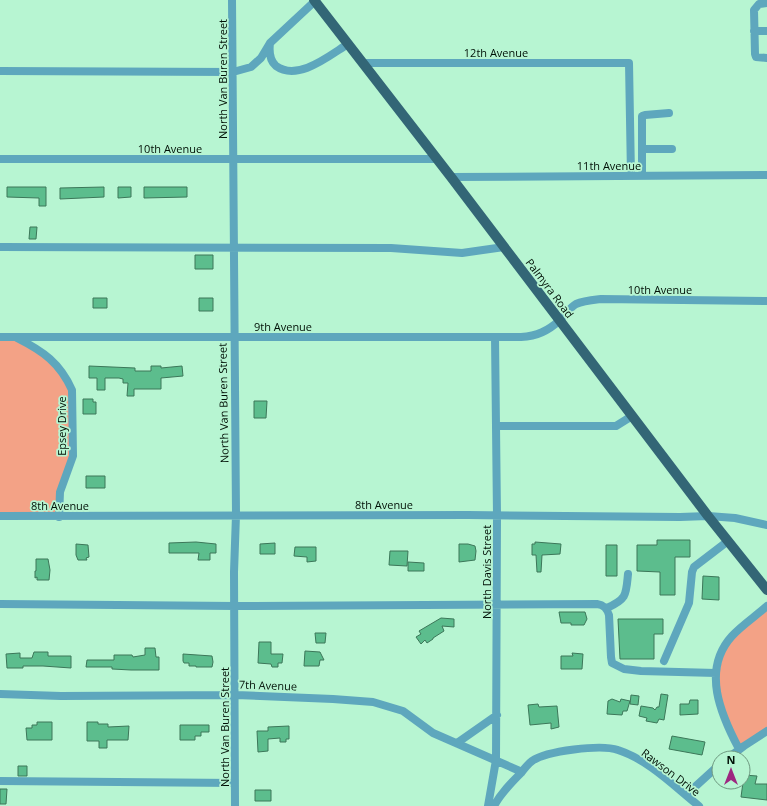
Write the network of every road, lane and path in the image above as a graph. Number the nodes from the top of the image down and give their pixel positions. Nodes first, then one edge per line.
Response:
1 (232, 0) edge
2 (315, 1) edge
3 (767, 3) edge
4 (754, 31) junction
5 (767, 31) edge
6 (270, 43) junction
7 (348, 44) junction
8 (767, 58) edge
9 (363, 63) junction
10 (0, 71) edge
11 (233, 72) junction
12 (669, 114) dead end
13 (642, 149) junction
14 (672, 149) dead end
15 (0, 159) edge
16 (234, 159) junction
17 (437, 159) junction
18 (767, 175) edge
19 (631, 176) junction
20 (642, 176) junction
21 (451, 177) junction
22 (0, 247) edge
23 (234, 247) junction
24 (504, 247) junction
25 (767, 301) edge
26 (560, 320) junction
27 (0, 337) edge
28 (14, 337) junction
29 (495, 337) junction
30 (234, 338) junction
31 (632, 416) junction
32 (496, 426) junction
33 (0, 516) edge
34 (236, 516) junction
35 (497, 516) junction
36 (708, 516) junction
37 (59, 517) junction
38 (767, 525) edge
39 (728, 542) junction
40 (628, 574) dead end
41 (767, 590) edge
42 (0, 604) edge
43 (496, 605) junction
44 (235, 606) junction
45 (767, 606) edge
46 (607, 608) junction
47 (664, 661) dead end
48 (716, 673) junction
49 (0, 694) edge
50 (236, 695) junction
51 (497, 715) junction
52 (767, 731) edge
53 (457, 743) junction
54 (740, 749) joint
55 (496, 760) junction
56 (522, 772) junction
57 (711, 772) edge
58 (0, 782) edge
59 (235, 783) junction
60 (686, 795) junction
61 (235, 806) edge
62 (488, 806) edge
63 (494, 806) edge
64 (699, 806) edge

1 - 11 street, North Van Buren Street
2 - 6 street
2 - 7 main road, Palmyra Road
3 - 4 street
4 - 5 street
4 - 8 street
6 - 7 street
6 - 11 street
7 - 9 main road, Palmyra Road
9 - 17 main road, Palmyra Road
9 - 19 street, 12th Avenue
10 - 11 street
11 - 16 street, North Van Buren Street
12 - 13 street
13 - 14 street
13 - 20 street
15 - 16 street, 10th Avenue
16 - 17 street, 10th Avenue
16 - 23 street, North Van Buren Street
17 - 21 main road, Palmyra Road
18 - 20 street, 11th Avenue
19 - 20 street, 11th Avenue
19 - 21 street, 11th Avenue
21 - 24 main road, Palmyra Road
22 - 23 street
23 - 24 street
23 - 30 street, North Van Buren Street
24 - 26 main road, Palmyra Road
25 - 26 street, 10th Avenue
26 - 29 street, 9th Avenue
26 - 31 main road, Palmyra Road
27 - 28 street, 9th Avenue
28 - 30 street, 9th Avenue
28 - 37 street, Epsey Drive
29 - 30 street, 9th Avenue
29 - 32 street, North Davis Street
30 - 34 street, North Van Buren Street
31 - 32 street
31 - 36 main road, Palmyra Road
32 - 35 street, North Davis Street
33 - 37 street, 8th Avenue
34 - 35 street, 8th Avenue
34 - 37 street, 8th Avenue
34 - 44 street, North Van Buren Street
35 - 36 street, 8th Avenue
35 - 43 street, North Davis Street
36 - 38 street, 8th Avenue
36 - 39 main road, Palmyra Road
39 - 41 main road, Palmyra Road
39 - 47 street
40 - 46 street
42 - 44 street
43 - 44 street
43 - 46 street
43 - 51 street, North Davis Street
44 - 50 street, North Van Buren Street
45 - 48 street
46 - 48 street
48 - 54 street
49 - 50 street, 7th Avenue
50 - 53 street, 7th Avenue
50 - 59 street, North Van Buren Street
51 - 53 street
51 - 55 street, North Davis Street
52 - 54 street
53 - 55 street, 7th Avenue
55 - 56 street
55 - 62 street, North Davis Street
56 - 60 street, Rawson Drive
56 - 63 street, Rawson Drive
57 - 60 street
58 - 59 street
59 - 61 street, North Van Buren Street
60 - 64 street, Rawson Drive

